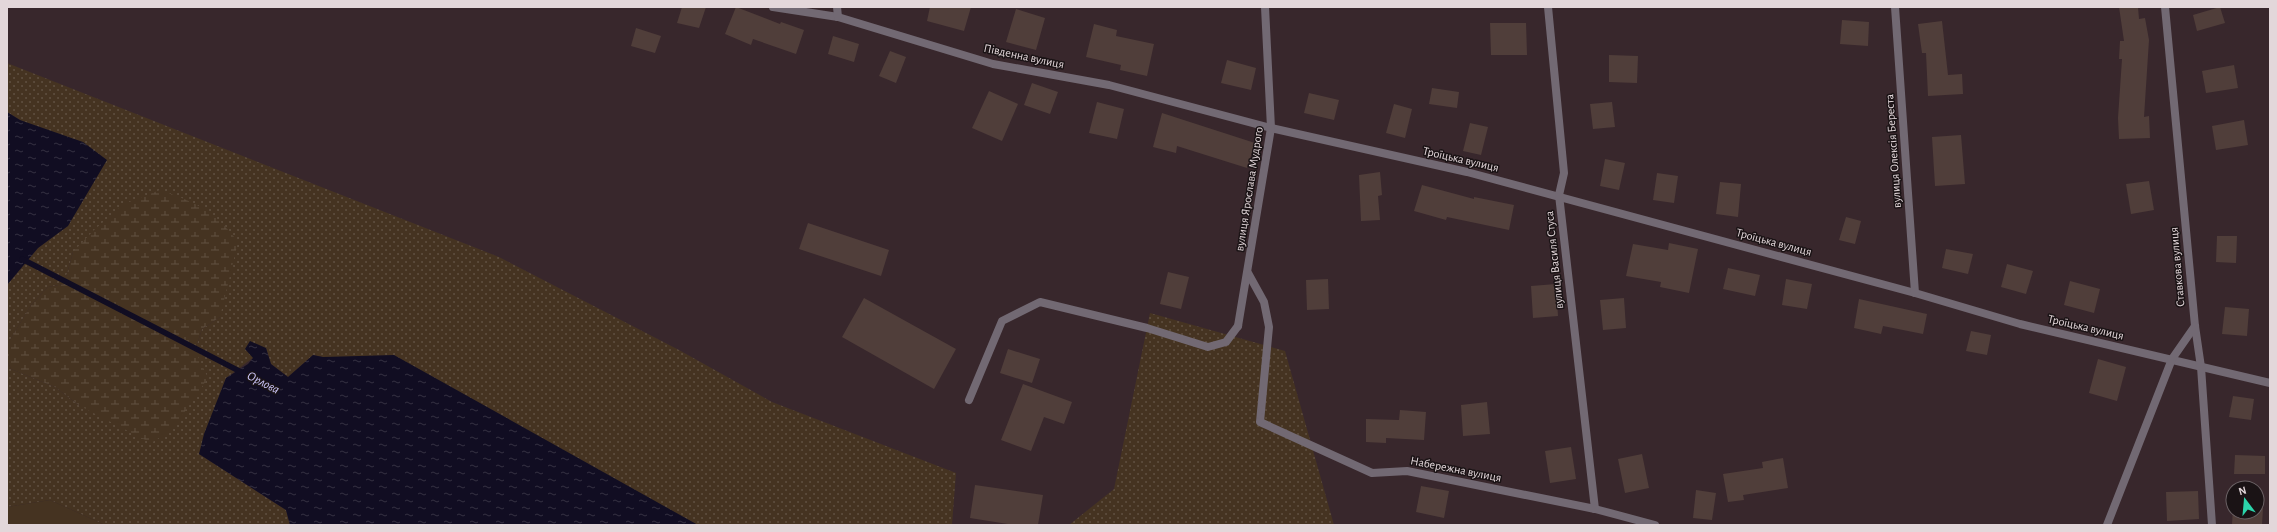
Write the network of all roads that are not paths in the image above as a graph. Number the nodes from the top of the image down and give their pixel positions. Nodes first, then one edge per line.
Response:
1 (773, 7) edge
2 (837, 7) edge
3 (1265, 7) edge
4 (1548, 7) edge
5 (1895, 7) edge
6 (2165, 7) edge
7 (838, 17) junction
8 (1271, 128) junction
9 (1559, 195) junction
10 (1248, 272) junction
11 (1915, 293) junction
12 (2195, 326) junction
13 (2172, 359) junction
14 (2201, 367) junction
15 (2270, 382) edge
16 (968, 400) dead end
17 (1594, 509) junction
18 (1655, 525) edge
19 (2107, 525) edge
20 (2212, 525) edge

1 - 7 street, Південна вулиця
2 - 7 street
3 - 8 street, вулиця Ярослава Мудрого
4 - 9 street, вулиця Василя Стуса
5 - 11 street, вулиця Олексія Береста
6 - 12 street, Ставкова вулиця
7 - 8 street, Південна вулиця
8 - 9 street, Троїцька вулиця
8 - 10 street, вулиця Ярослава Мудрого
9 - 11 street, Троїцька вулиця
9 - 17 street, вулиця Василя Стуса
10 - 16 street, вулиця Ярослава Мудрого
10 - 17 street, Набережна вулиця
11 - 13 street, Троїцька вулиця
12 - 13 street
12 - 14 street, Ставкова вулиця
13 - 14 street, Троїцька вулиця
13 - 19 street
14 - 15 street, Троїцька вулиця
14 - 20 street, Ставкова вулиця
17 - 18 street, Набережна вулиця

